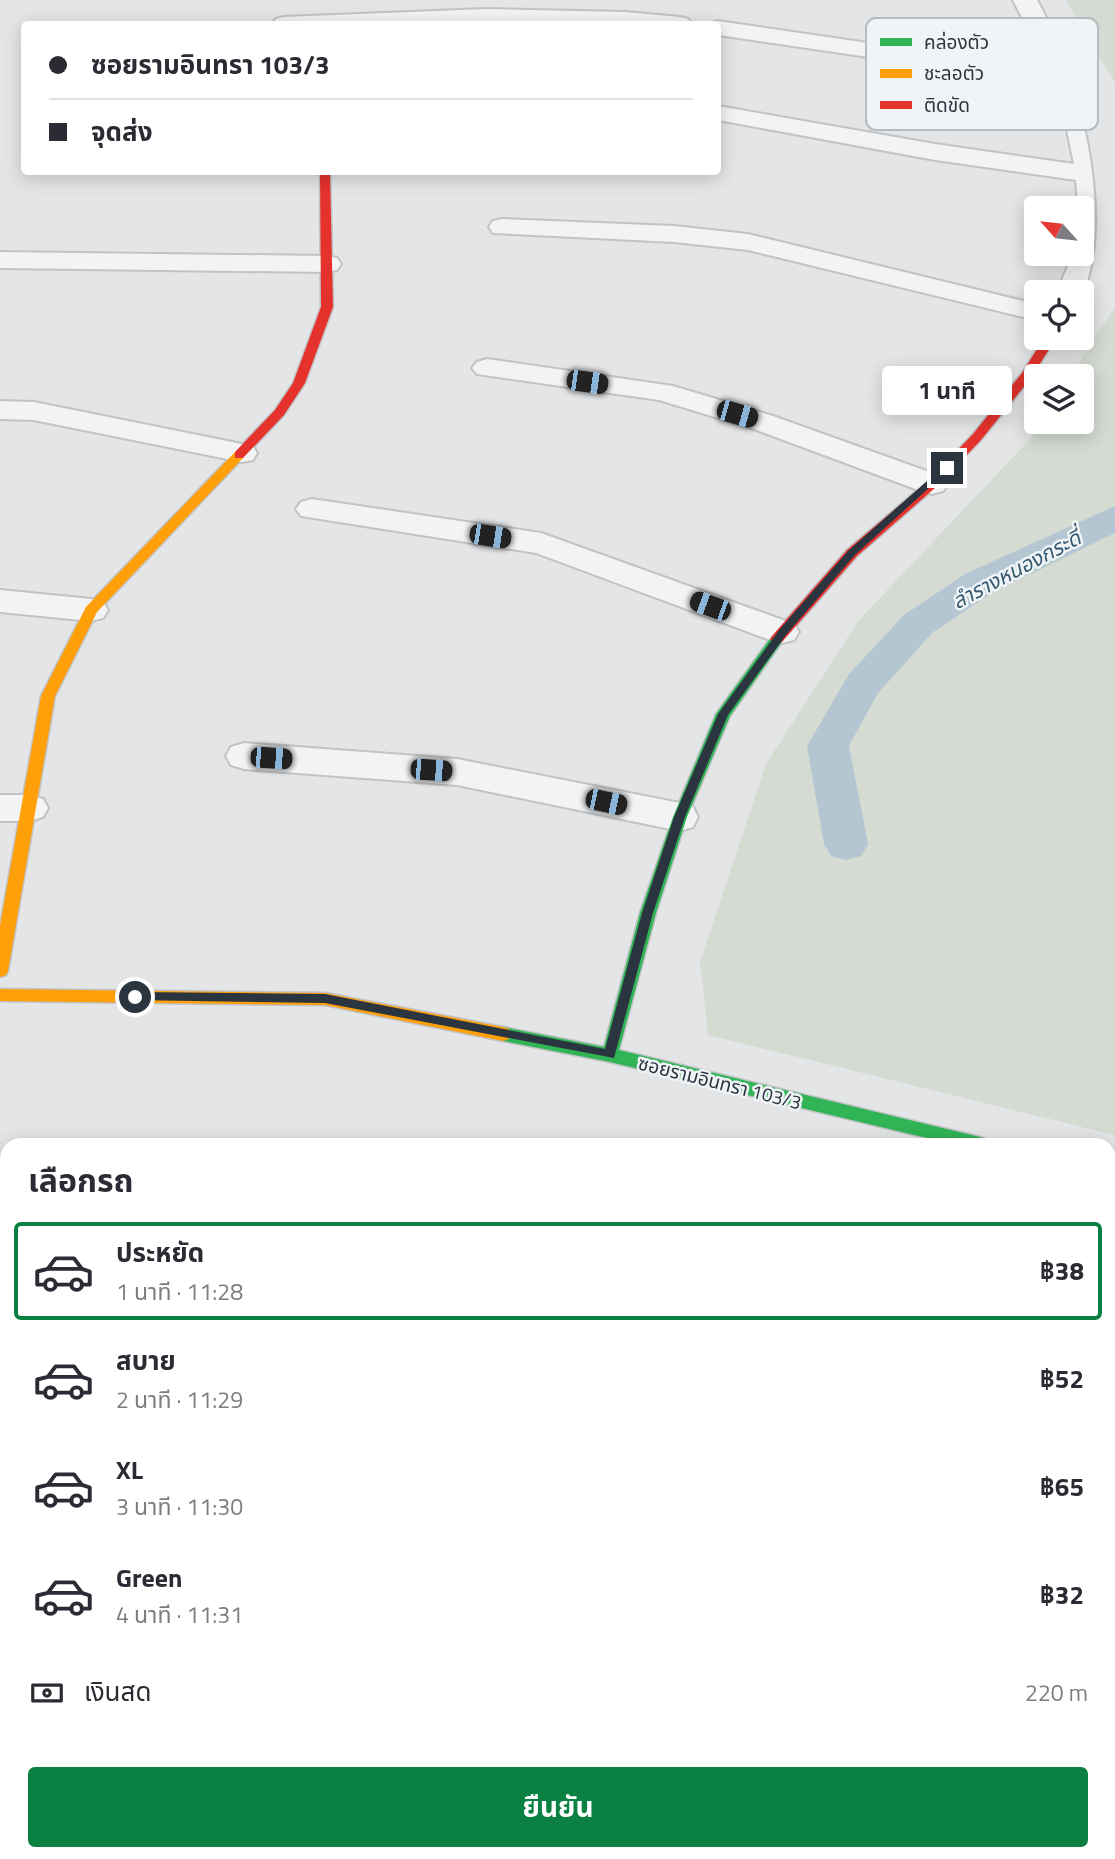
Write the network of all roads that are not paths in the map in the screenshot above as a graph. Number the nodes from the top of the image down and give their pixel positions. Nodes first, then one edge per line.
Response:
1 (353, 0) edge
2 (1025, 0) edge
3 (1036, 18) edge
4 (348, 21) edge
5 (399, 21) edge
6 (647, 21) edge
7 (721, 28) edge
8 (866, 50) edge
9 (721, 114) edge
10 (1081, 130) edge
11 (1088, 174) junction
12 (325, 175) edge
13 (502, 227) dead end
14 (0, 260) edge
15 (327, 264) junction
16 (1075, 280) edge
17 (1024, 309) edge
18 (1043, 350) edge
19 (487, 368) dead end
20 (0, 410) edge
21 (242, 453) junction
22 (932, 484) junction
23 (312, 509) dead end
24 (0, 601) edge
25 (91, 610) junction
26 (782, 632) junction
27 (244, 756) dead end
28 (15, 808) edge
29 (680, 817) junction
30 (0, 971) edge
31 (0, 996) edge
32 (610, 1055) junction
33 (955, 1138) edge

1 - 4 street
2 - 3 street
5 - 6 street
7 - 8 street
9 - 11 street
10 - 11 street
11 - 16 street
12 - 15 street
13 - 17 street
14 - 15 street
15 - 21 street
18 - 22 street
19 - 22 street
20 - 21 street
21 - 25 street
22 - 26 street
23 - 26 street
24 - 25 street
25 - 28 street
26 - 29 street
27 - 29 street
28 - 30 street
29 - 32 street
31 - 32 street, ซอยรามอินทรา 103/3
32 - 33 street, ซอยรามอินทรา 103/3

